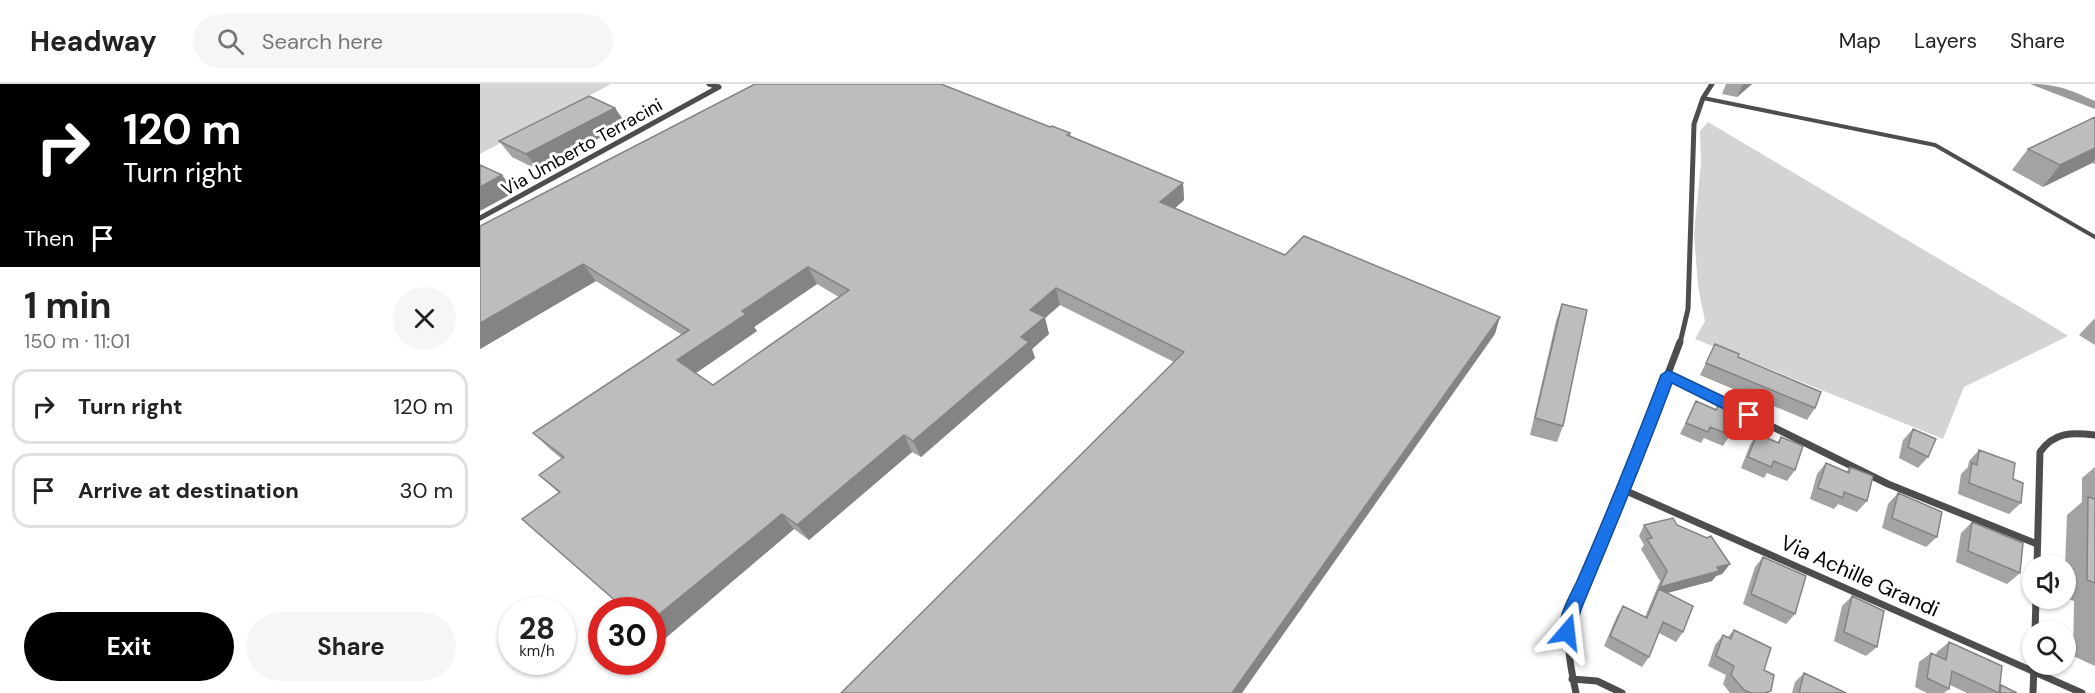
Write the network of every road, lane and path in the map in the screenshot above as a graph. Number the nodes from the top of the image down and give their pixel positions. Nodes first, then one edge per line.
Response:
1 (709, 84) edge
2 (1712, 84) edge
3 (1703, 98) junction
4 (480, 218) edge
5 (2095, 237) edge
6 (1668, 375) junction
7 (2095, 435) edge
8 (1624, 490) junction
9 (2037, 544) junction
10 (2037, 555) edge
11 (2022, 663) edge
12 (2034, 675) edge
13 (2047, 675) edge
14 (1572, 679) junction
15 (1576, 693) edge
16 (1622, 693) edge
17 (2033, 693) edge
18 (2082, 693) edge

1 - 4 street, Via Umberto Terracini
2 - 3 street
3 - 5 lane
3 - 6 street
6 - 8 street
6 - 9 street
7 - 9 street
8 - 11 street, Via Achille Grandi
8 - 14 street
9 - 10 street
12 - 17 street
13 - 18 street, Via Achille Grandi
14 - 15 street
14 - 16 street

